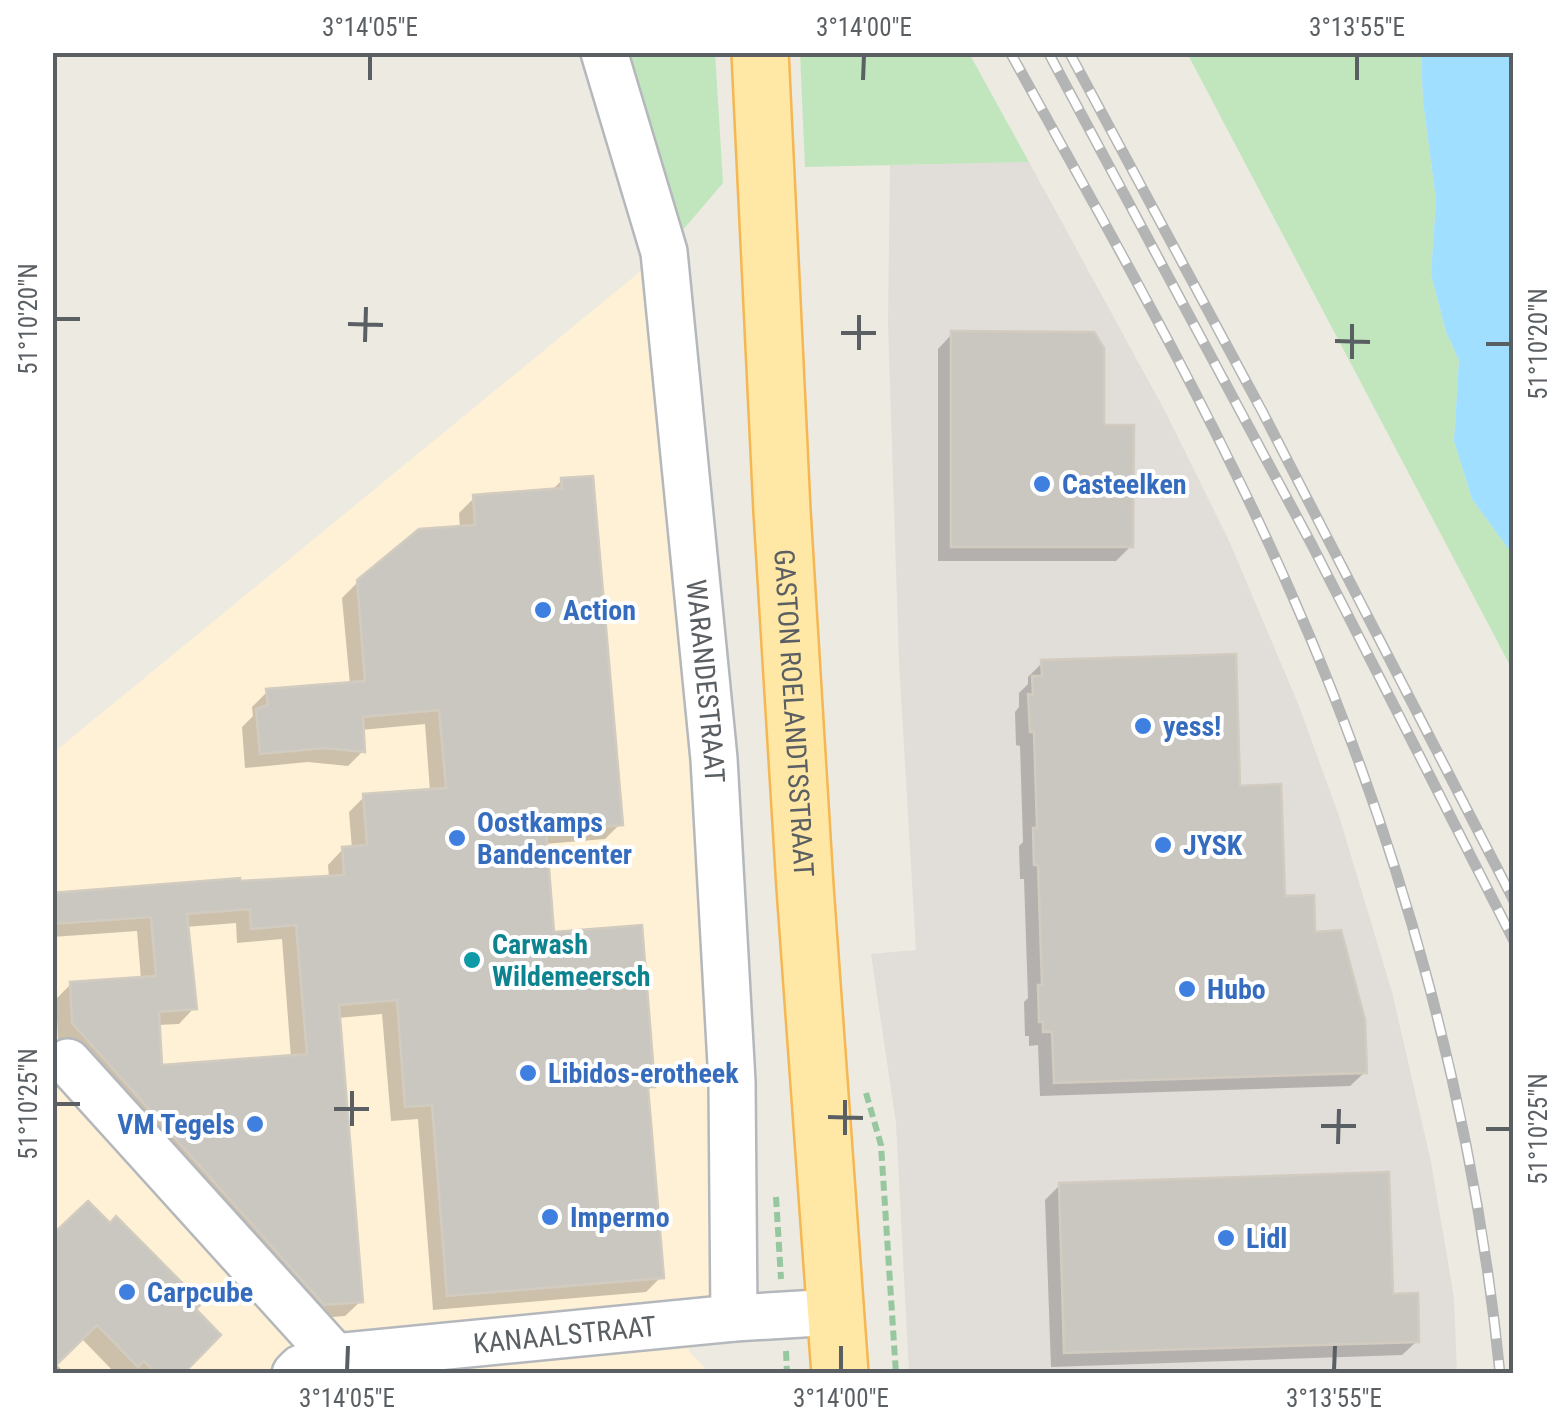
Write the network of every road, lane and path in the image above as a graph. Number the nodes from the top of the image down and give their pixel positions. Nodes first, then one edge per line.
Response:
1 (604, 52) edge
2 (760, 52) edge
3 (68, 1062) dead end
4 (836, 1312) junction
5 (734, 1318) junction
6 (315, 1365) edge
7 (840, 1374) edge

1 - 5 street, WARANDESTRAAT
2 - 4 main road, GASTON ROELANDTSSTRAAT
3 - 6 street
4 - 5 street, KANAALSTRAAT
4 - 7 main road, GASTON ROELANDTSSTRAAT
5 - 6 street, KANAALSTRAAT

